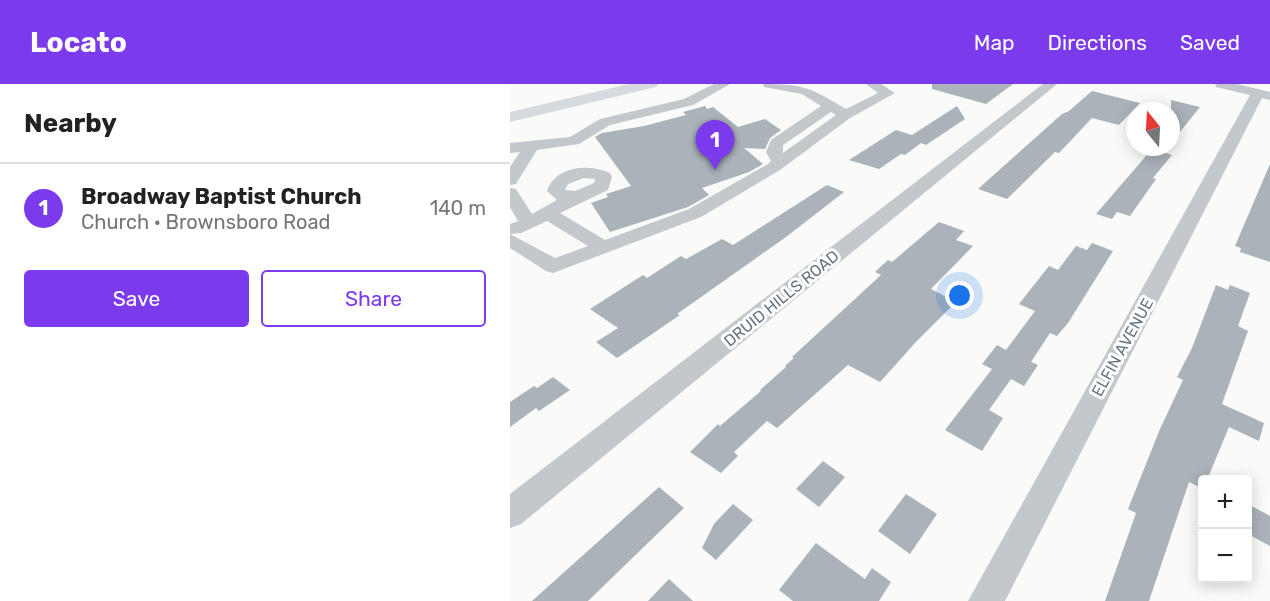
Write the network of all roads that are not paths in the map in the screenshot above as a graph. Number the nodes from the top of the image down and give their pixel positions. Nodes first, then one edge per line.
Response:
1 (650, 84) edge
2 (724, 84) edge
3 (769, 84) edge
4 (872, 84) edge
5 (1051, 84) edge
6 (1221, 84) edge
7 (627, 86) edge
8 (1264, 95) edge
9 (830, 106) junction
10 (845, 115) junction
11 (510, 117) edge
12 (531, 146) junction
13 (510, 148) edge
14 (579, 157) junction
15 (780, 162) junction
16 (510, 180) edge
17 (510, 193) edge
18 (547, 213) junction
19 (529, 223) junction
20 (510, 231) edge
21 (510, 240) edge
22 (603, 247) junction
23 (510, 513) edge
24 (986, 601) edge

1 - 7 main road
2 - 14 street
3 - 9 street
4 - 10 street
5 - 23 street, DRUID HILLS ROAD
6 - 8 street
7 - 11 main road
8 - 24 street, ELFIN AVENUE
9 - 10 street
9 - 15 street
10 - 15 street
12 - 13 street
12 - 14 street
12 - 16 street
14 - 18 street
15 - 22 street
17 - 19 street
18 - 19 street
18 - 22 street
19 - 20 street
21 - 22 street

